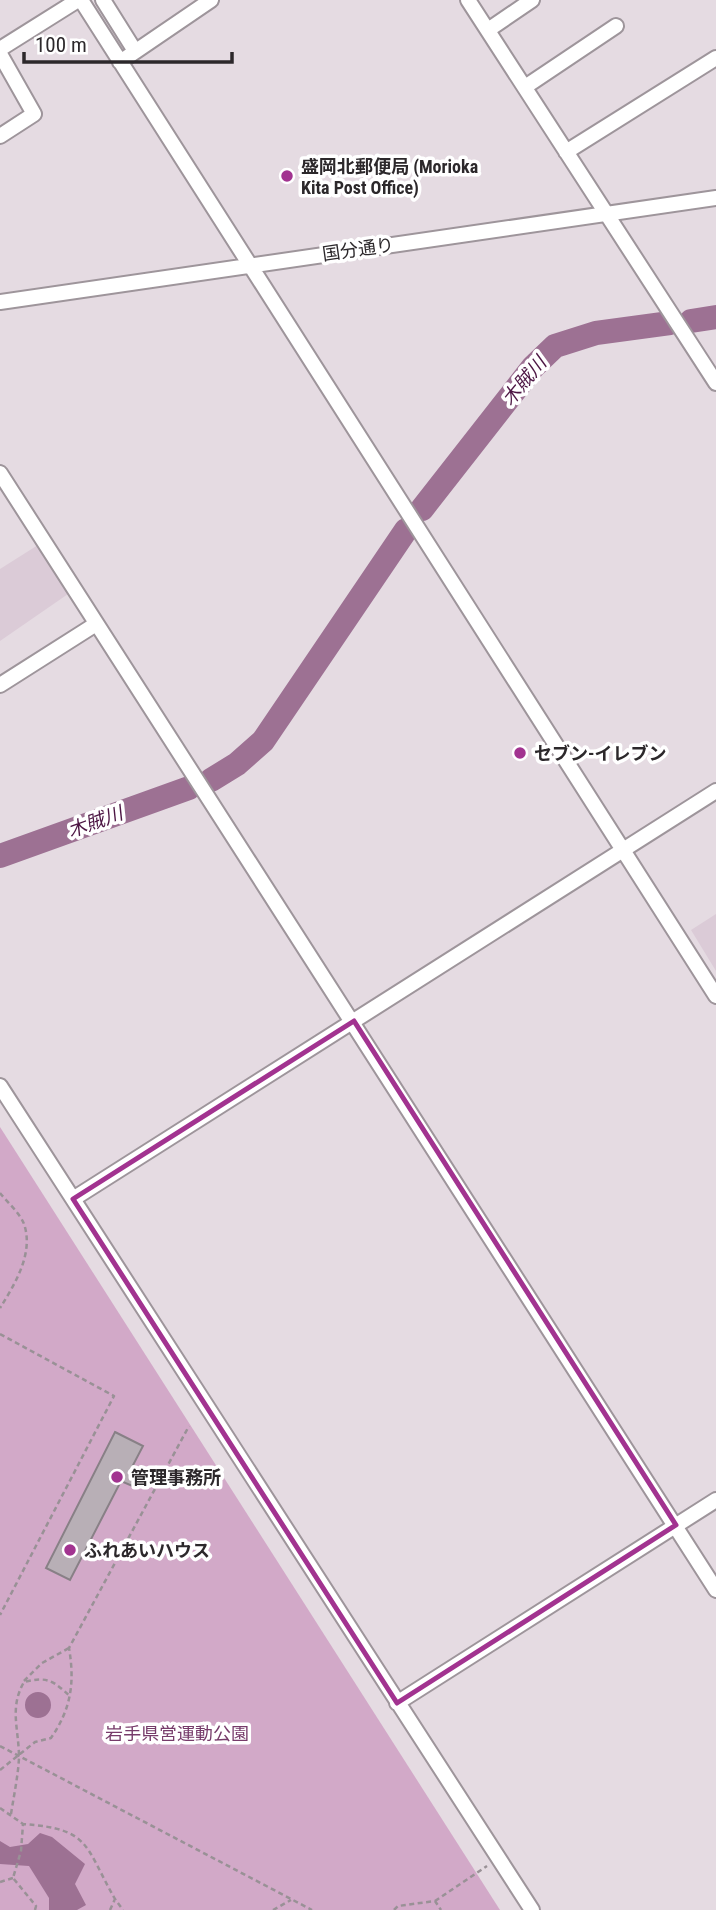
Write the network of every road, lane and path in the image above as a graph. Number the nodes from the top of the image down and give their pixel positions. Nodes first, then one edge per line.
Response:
1 (79, 0) edge
2 (103, 0) edge
3 (183, 0) edge
4 (212, 0) edge
5 (468, 0) edge
6 (532, 0) edge
7 (191, 14) junction
8 (616, 26) dead end
9 (488, 30) junction
10 (0, 51) edge
11 (135, 51) junction
12 (716, 58) edge
13 (120, 62) junction
14 (525, 88) junction
15 (0, 136) edge
16 (566, 152) junction
17 (716, 198) edge
18 (608, 213) junction
19 (251, 265) junction
20 (0, 302) edge
21 (716, 383) edge
22 (0, 473) edge
23 (96, 624) junction
24 (0, 685) edge
25 (716, 791) edge
26 (623, 848) junction
27 (716, 996) edge
28 (354, 1021) junction
29 (0, 1086) edge
30 (0, 1193) edge
31 (73, 1199) junction
32 (0, 1308) edge
33 (0, 1334) edge
34 (189, 1426) dead end
35 (716, 1500) edge
36 (676, 1525) junction
37 (716, 1590) edge
38 (0, 1615) edge
39 (69, 1648) junction
40 (24, 1682) junction
41 (71, 1697) junction
42 (397, 1703) junction
43 (0, 1746) edge
44 (19, 1757) junction
45 (0, 1770) edge
46 (0, 1808) edge
47 (11, 1814) junction
48 (23, 1824) junction
49 (501, 1858) junction
50 (13, 1878) junction
51 (0, 1882) edge
52 (115, 1899) junction
53 (292, 1899) junction
54 (435, 1901) junction
55 (34, 1910) edge
56 (110, 1910) edge
57 (123, 1910) edge
58 (273, 1910) edge
59 (312, 1910) edge
60 (394, 1910) edge
61 (441, 1910) edge
62 (532, 1910) edge

1 - 10 street
1 - 13 street
2 - 11 street
3 - 7 street
4 - 7 street
5 - 9 street
6 - 9 street
7 - 11 street
8 - 14 street
9 - 14 street
10 - 15 street
11 - 13 street
12 - 16 street
13 - 19 street
14 - 16 street
16 - 18 street
17 - 18 street, 国分通り
18 - 19 street, 国分通り
18 - 21 street
19 - 20 street, 国分通り
19 - 26 street
22 - 23 street
23 - 24 street
23 - 28 street
25 - 26 street
26 - 27 street
26 - 28 street
28 - 31 street
28 - 36 street
29 - 31 street
30 - 32 path
31 - 42 street
33 - 38 path
34 - 39 path
35 - 36 street
36 - 37 street
36 - 42 street
39 - 40 path
39 - 41 path
40 - 41 path
40 - 44 path
41 - 44 path
42 - 49 street
43 - 44 path
44 - 45 path
44 - 47 path
44 - 53 path
46 - 47 path
47 - 48 path
48 - 50 path
48 - 52 path
49 - 54 path
49 - 62 street
50 - 51 path
50 - 55 path
52 - 56 path
52 - 57 path
53 - 58 path
53 - 59 path
54 - 60 path
54 - 61 path

